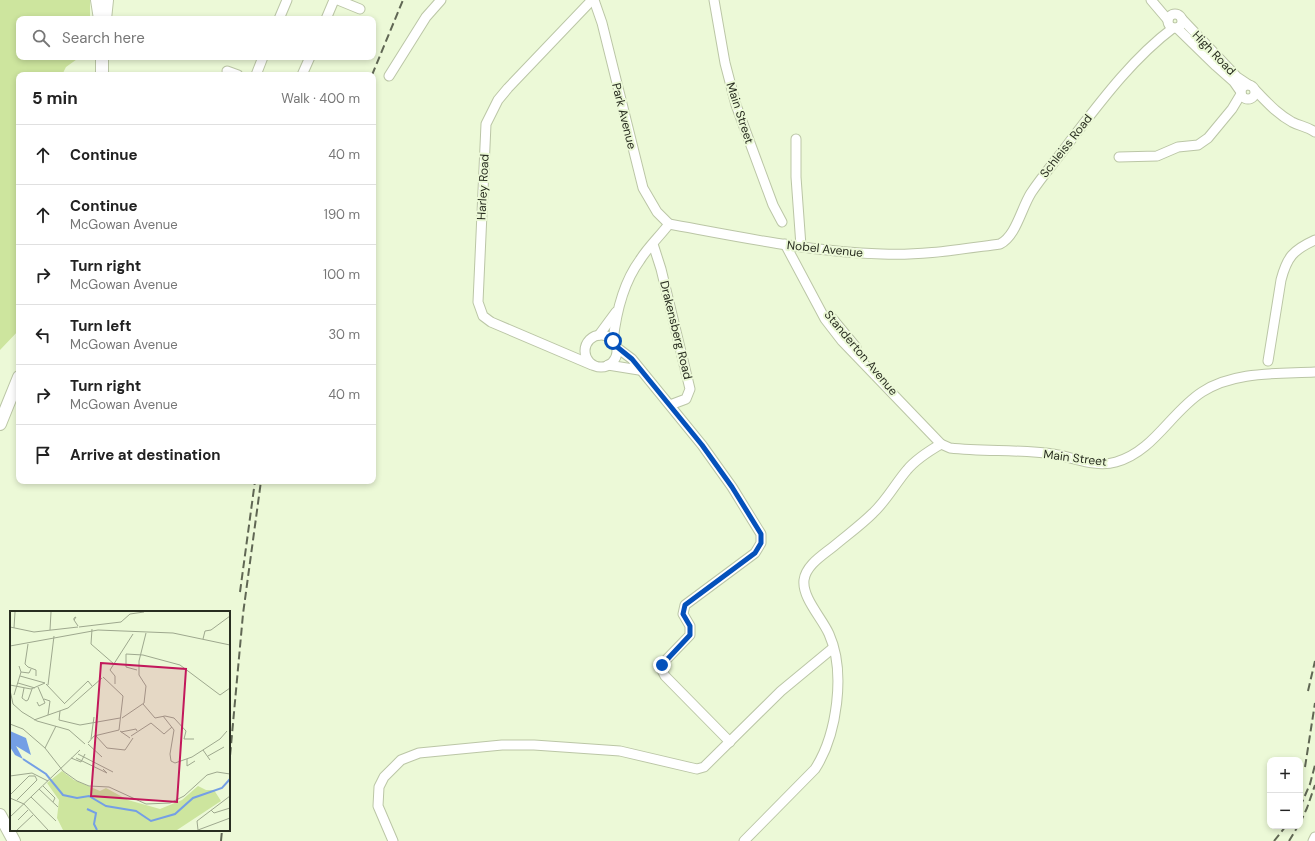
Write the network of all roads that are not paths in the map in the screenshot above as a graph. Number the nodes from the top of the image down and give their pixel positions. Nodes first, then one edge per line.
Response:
1 (97, 0) edge
2 (107, 0) edge
3 (287, 0) edge
4 (334, 0) edge
5 (338, 0) edge
6 (441, 0) edge
7 (593, 0) edge
8 (714, 0) edge
9 (1151, 0) edge
10 (1156, 0) edge
11 (360, 9) dead end
12 (100, 16) edge
13 (105, 16) edge
14 (280, 16) edge
15 (327, 16) edge
16 (1174, 22) junction
17 (102, 60) edge
18 (262, 60) edge
19 (309, 60) edge
20 (102, 72) edge
21 (257, 72) edge
22 (303, 72) edge
23 (389, 76) dead end
24 (1252, 87) junction
25 (1245, 96) junction
26 (1270, 108) junction
27 (1314, 129) edge
28 (796, 139) dead end
29 (1118, 157) dead end
30 (782, 222) dead end
31 (669, 224) junction
32 (1315, 240) edge
33 (653, 244) junction
34 (785, 244) junction
35 (801, 246) junction
36 (983, 246) joint
37 (618, 309) junction
38 (599, 335) junction
39 (585, 346) junction
40 (618, 346) junction
41 (570, 357) junction
42 (1268, 361) dead end
43 (592, 364) junction
44 (608, 365) junction
45 (620, 367) junction
46 (639, 370) junction
47 (1315, 372) edge
48 (16, 384) edge
49 (670, 406) junction
50 (0, 424) edge
51 (941, 444) junction
52 (833, 648) junction
53 (730, 742) junction
54 (0, 815) edge
55 (1315, 837) edge
56 (14, 841) edge
57 (393, 841) edge
58 (744, 841) edge
59 (1313, 841) edge

1 - 12 main road
2 - 13 main road
3 - 14 street
4 - 15 street
5 - 11 street
6 - 23 street
7 - 31 street, Park Avenue
7 - 41 street, Harley Road
8 - 30 street, Main Street
9 - 16 street, High Road
10 - 16 street, High Road
16 - 24 street, High Road
16 - 25 street, High Road
16 - 36 street, Schleiss Road
17 - 20 main road
18 - 21 street
19 - 22 street
24 - 25 street
24 - 25 street
24 - 26 street, High Road
25 - 26 street, High Road
25 - 29 street
26 - 27 street, High Road
28 - 35 street
31 - 33 street
31 - 34 street, Nobel Avenue
32 - 42 street
33 - 37 street
33 - 49 street, Drakensberg Road
34 - 35 street, Nobel Avenue
34 - 51 street, Standerton Avenue
35 - 36 street, Nobel Avenue
37 - 38 street
37 - 40 street
38 - 39 street
38 - 40 street
39 - 41 street
39 - 43 street
40 - 44 street
40 - 45 street
40 - 46 street
41 - 43 street, Harley Road
43 - 44 street
44 - 45 street
45 - 46 street
46 - 49 street
47 - 51 street, Main Street
48 - 50 main road
49 - 53 street
51 - 52 street
52 - 53 street
52 - 58 street
53 - 57 street
54 - 56 main road
55 - 59 street

